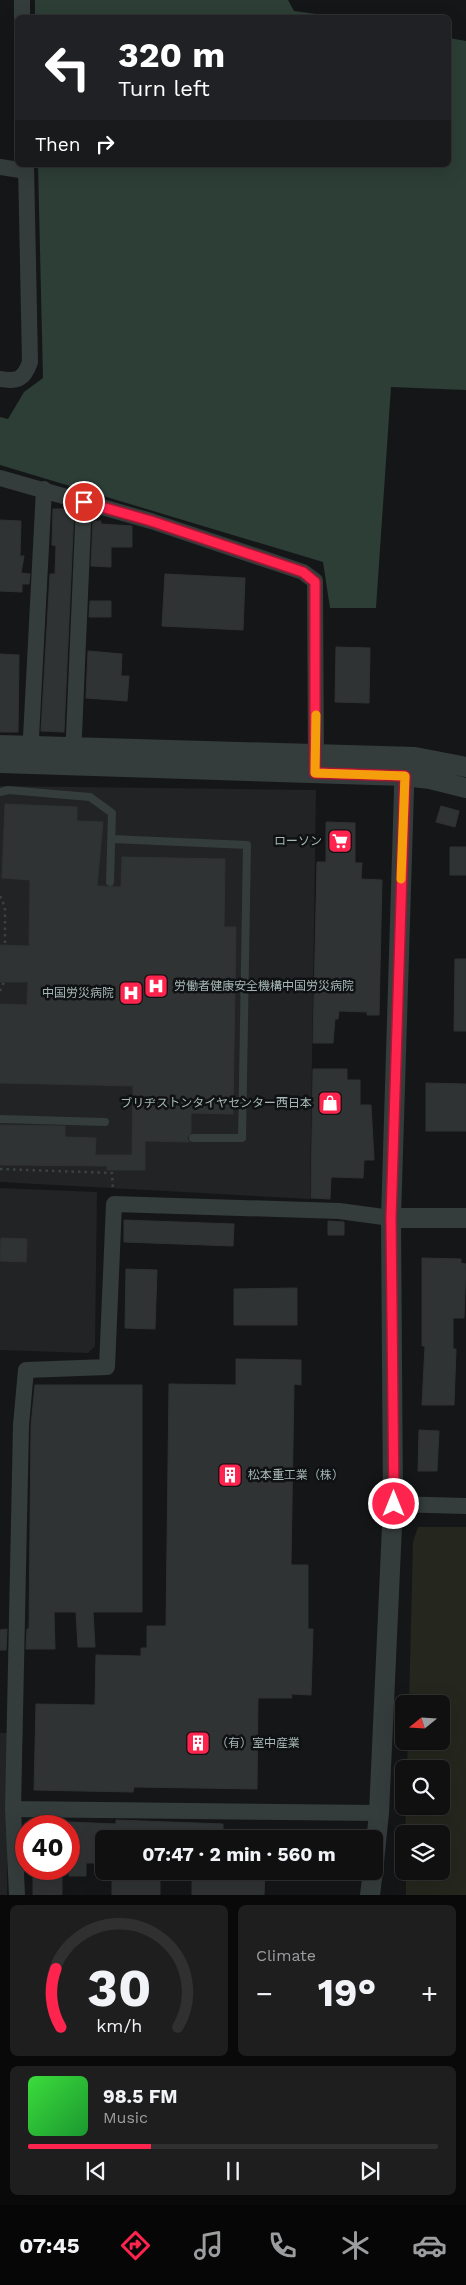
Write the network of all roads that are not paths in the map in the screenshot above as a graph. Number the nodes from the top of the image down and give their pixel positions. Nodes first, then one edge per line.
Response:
1 (22, 0) edge
2 (22, 15) edge
3 (0, 168) edge
4 (26, 168) edge
5 (0, 379) edge
6 (0, 478) edge
7 (44, 489) junction
8 (84, 502) junction
9 (0, 745) edge
10 (30, 755) junction
11 (73, 756) junction
12 (0, 763) edge
13 (316, 764) junction
14 (405, 766) junction
15 (466, 766) edge
16 (466, 788) edge
17 (0, 792) edge
18 (112, 839) junction
19 (110, 882) dead end
20 (0, 1119) edge
21 (105, 1122) dead end
22 (193, 1138) dead end
23 (391, 1218) junction
24 (466, 1218) edge
25 (394, 1504) junction
26 (466, 1506) edge
27 (13, 1809) junction
28 (379, 1813) junction
29 (377, 1830) edge
30 (372, 1880) edge
31 (17, 1895) edge
32 (370, 1895) edge

1 - 2 street
3 - 4 street
4 - 5 street
6 - 7 street
7 - 8 street
7 - 10 street
8 - 11 street
8 - 13 street
9 - 10 street
10 - 11 street
10 - 12 street
11 - 13 street
13 - 14 street
14 - 15 street
14 - 16 street
14 - 23 street
17 - 18 lane
18 - 19 lane
18 - 22 lane
20 - 21 lane
23 - 24 street
23 - 25 street
23 - 27 street
25 - 26 street
25 - 28 street
27 - 28 street
27 - 31 street
28 - 29 street
30 - 32 street

